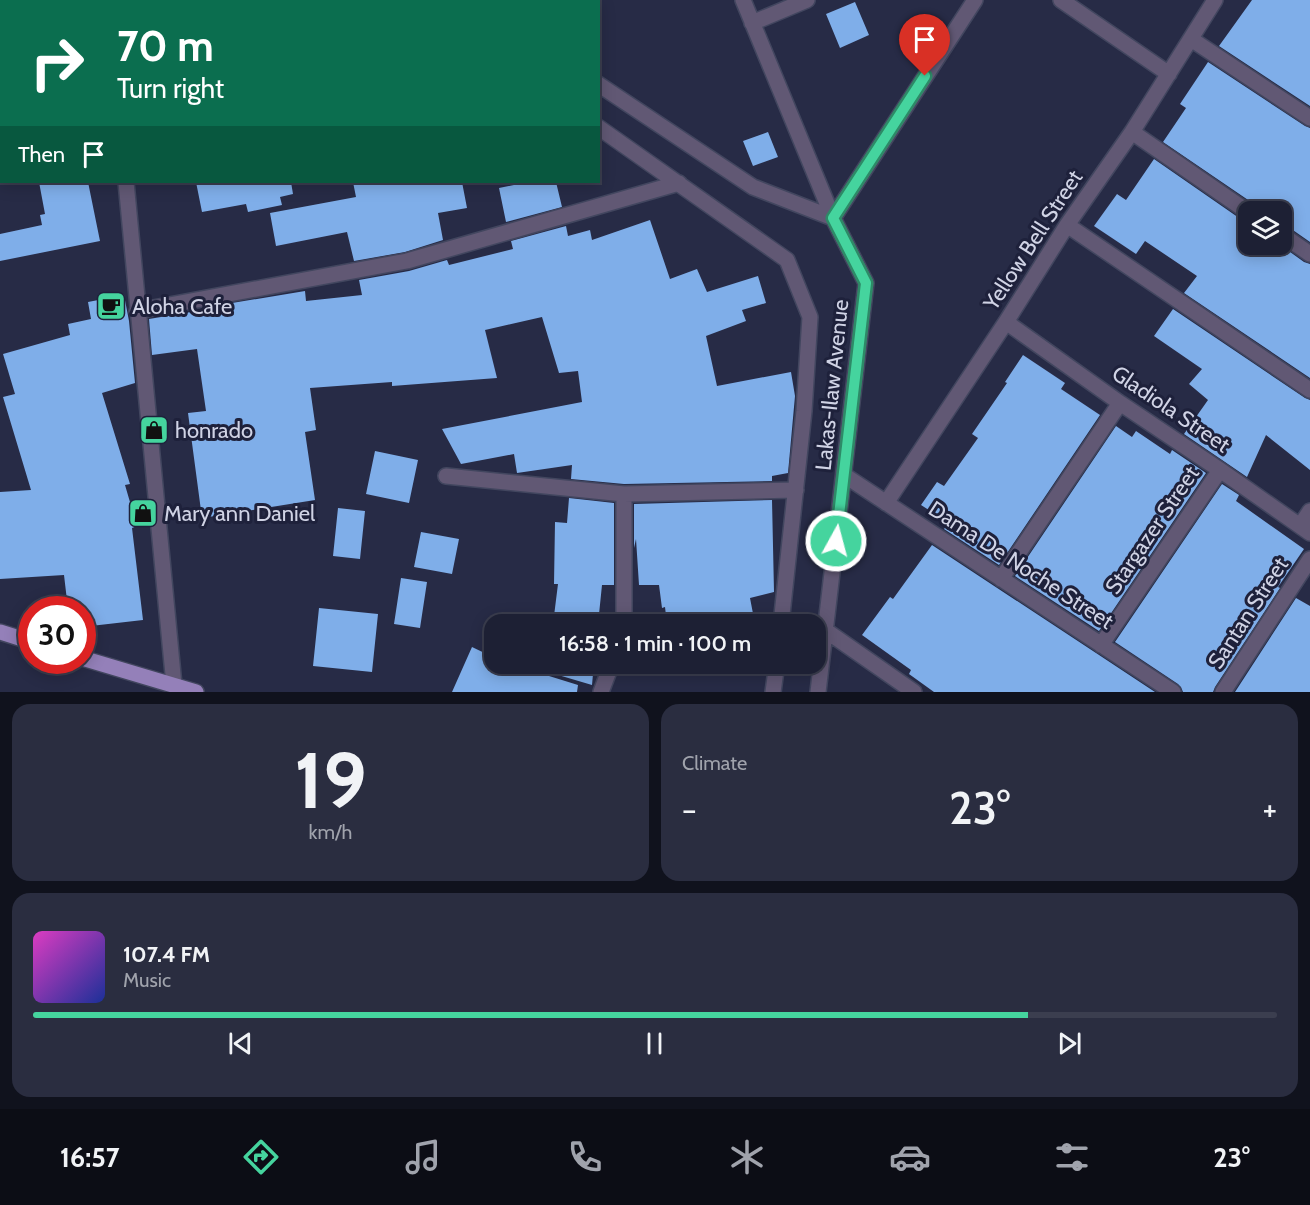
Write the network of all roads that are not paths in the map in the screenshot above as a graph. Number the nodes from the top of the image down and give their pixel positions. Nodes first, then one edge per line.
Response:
1 (742, 0) edge
2 (807, 0) edge
3 (975, 0) edge
4 (1061, 0) edge
5 (1215, 0) edge
6 (752, 23) junction
7 (1191, 39) junction
8 (1169, 74) junction
9 (600, 85) edge
10 (1310, 118) edge
11 (600, 128) edge
12 (1132, 132) junction
13 (126, 183) edge
14 (680, 183) junction
15 (1238, 205) edge
16 (833, 218) junction
17 (1066, 225) junction
18 (1292, 242) edge
19 (1310, 254) edge
20 (137, 311) junction
21 (1006, 322) junction
22 (1310, 390) edge
23 (1120, 404) junction
24 (1220, 470) junction
25 (844, 475) junction
26 (446, 476) dead end
27 (795, 490) junction
28 (624, 494) junction
29 (886, 503) junction
30 (1310, 511) edge
31 (1305, 529) edge
32 (1310, 559) edge
33 (1001, 579) junction
34 (624, 614) edge
35 (782, 614) edge
36 (826, 622) edge
37 (826, 631) edge
38 (0, 632) edge
39 (18, 638) edge
40 (1101, 645) junction
41 (96, 661) edge
42 (608, 674) edge
43 (775, 674) edge
44 (820, 674) edge
45 (174, 685) junction
46 (196, 692) edge
47 (601, 692) edge
48 (773, 692) edge
49 (818, 692) edge
50 (914, 692) edge
51 (1173, 692) edge
52 (1223, 692) edge

1 - 6 street, Lakas-Ilaw Avenue
2 - 6 street
3 - 16 street
4 - 8 street
5 - 7 street, Yellow Bell Street
6 - 16 street, Lakas-Ilaw Avenue
7 - 8 street, Yellow Bell Street
7 - 10 street
8 - 12 street, Yellow Bell Street
9 - 16 street
11 - 14 street
12 - 15 street
12 - 17 street, Yellow Bell Street
13 - 20 street
14 - 20 street
14 - 27 street
16 - 25 street, Lakas-Ilaw Avenue
17 - 21 street, Yellow Bell Street
17 - 22 street
18 - 19 street
20 - 45 street
21 - 23 street, Gladiola Street
21 - 29 street, Yellow Bell Street
23 - 24 street, Gladiola Street
23 - 33 street
24 - 31 street, Gladiola Street
24 - 40 street, Stargazer Street
25 - 29 street, Dama De Noche Street
25 - 36 street, Lakas-Ilaw Avenue
26 - 28 street
27 - 28 street
27 - 35 street
28 - 34 street
29 - 33 street, Dama De Noche Street
30 - 31 street
32 - 52 street, Santan Street
33 - 40 street, Dama De Noche Street
37 - 50 street
38 - 39 main road
40 - 51 street, Dama De Noche Street
41 - 45 main road
42 - 47 street
43 - 48 street
44 - 49 street, Lakas-Ilaw Avenue
45 - 46 main road

